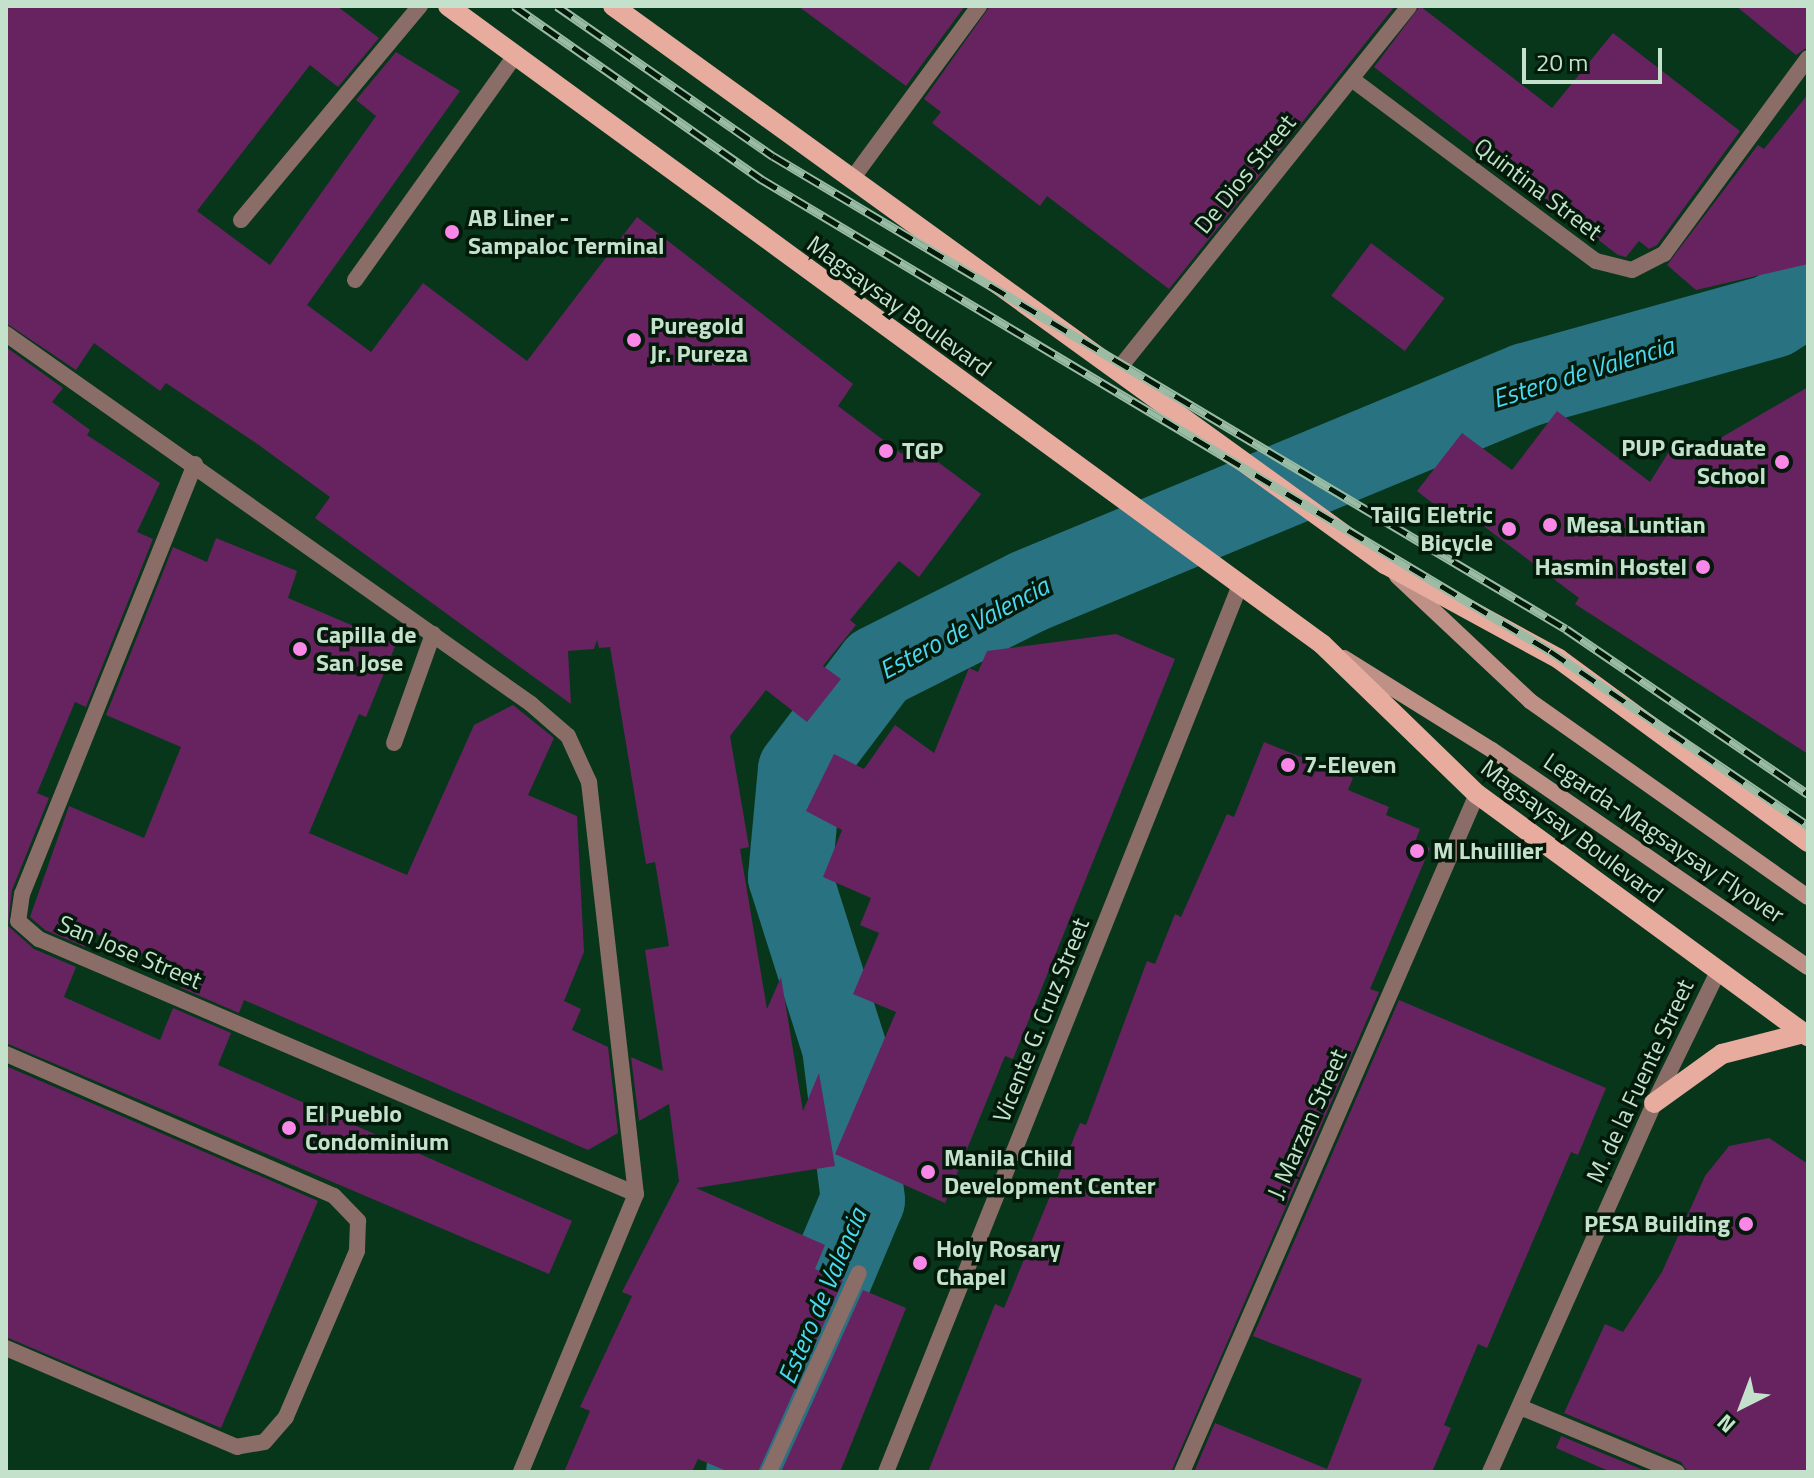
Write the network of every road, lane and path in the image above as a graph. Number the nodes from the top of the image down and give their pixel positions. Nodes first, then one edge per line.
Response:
1 (420, 6) edge
2 (448, 6) edge
3 (613, 6) edge
4 (979, 6) edge
5 (1409, 6) edge
6 (515, 56) junction
7 (1808, 58) edge
8 (1353, 80) junction
9 (852, 179) junction
10 (241, 220) dead end
11 (355, 280) dead end
12 (6, 334) edge
13 (1117, 371) junction
14 (195, 464) junction
15 (1385, 564) junction
16 (1240, 585) junction
17 (433, 634) junction
18 (1322, 644) junction
19 (394, 743) dead end
20 (1492, 750) joint
21 (1477, 794) junction
22 (1808, 842) edge
23 (1808, 897) edge
24 (1808, 967) edge
25 (1717, 974) junction
26 (1806, 1034) edge
27 (6, 1054) edge
28 (1654, 1103) junction
29 (636, 1194) junction
30 (859, 1273) dead end
31 (6, 1348) edge
32 (1520, 1407) junction
33 (521, 1472) edge
34 (769, 1472) edge
35 (886, 1472) edge
36 (1182, 1472) edge
37 (1490, 1472) edge
38 (1677, 1472) edge

1 - 10 street
2 - 6 main road, Magsaysay Boulevard
3 - 9 main road
4 - 9 street
5 - 8 street, De Dios Street
6 - 11 street
6 - 16 main road, Magsaysay Boulevard
7 - 8 street, Quintina Street
8 - 13 street, De Dios Street
9 - 13 main road
12 - 14 street
13 - 15 main road
14 - 17 street
14 - 29 street, San Jose Street
15 - 22 main road
15 - 23 main road, Legarda-Magsaysay Flyover
16 - 18 main road, Magsaysay Boulevard
16 - 35 street, Vicente G. Cruz Street
17 - 19 street
17 - 29 street
18 - 20 main road, Magsaysay Boulevard
18 - 21 main road, Magsaysay Boulevard
20 - 24 main road, Legarda-Magsaysay Flyover
21 - 25 main road, Magsaysay Boulevard
21 - 36 street, J. Marzan Street
25 - 26 main road, Magsaysay Boulevard
25 - 28 street, M. de la Fuente Street
26 - 28 main road
27 - 31 street
28 - 32 street, M. de la Fuente Street
29 - 33 street
30 - 34 street
32 - 37 street, M. de la Fuente Street
32 - 38 street

